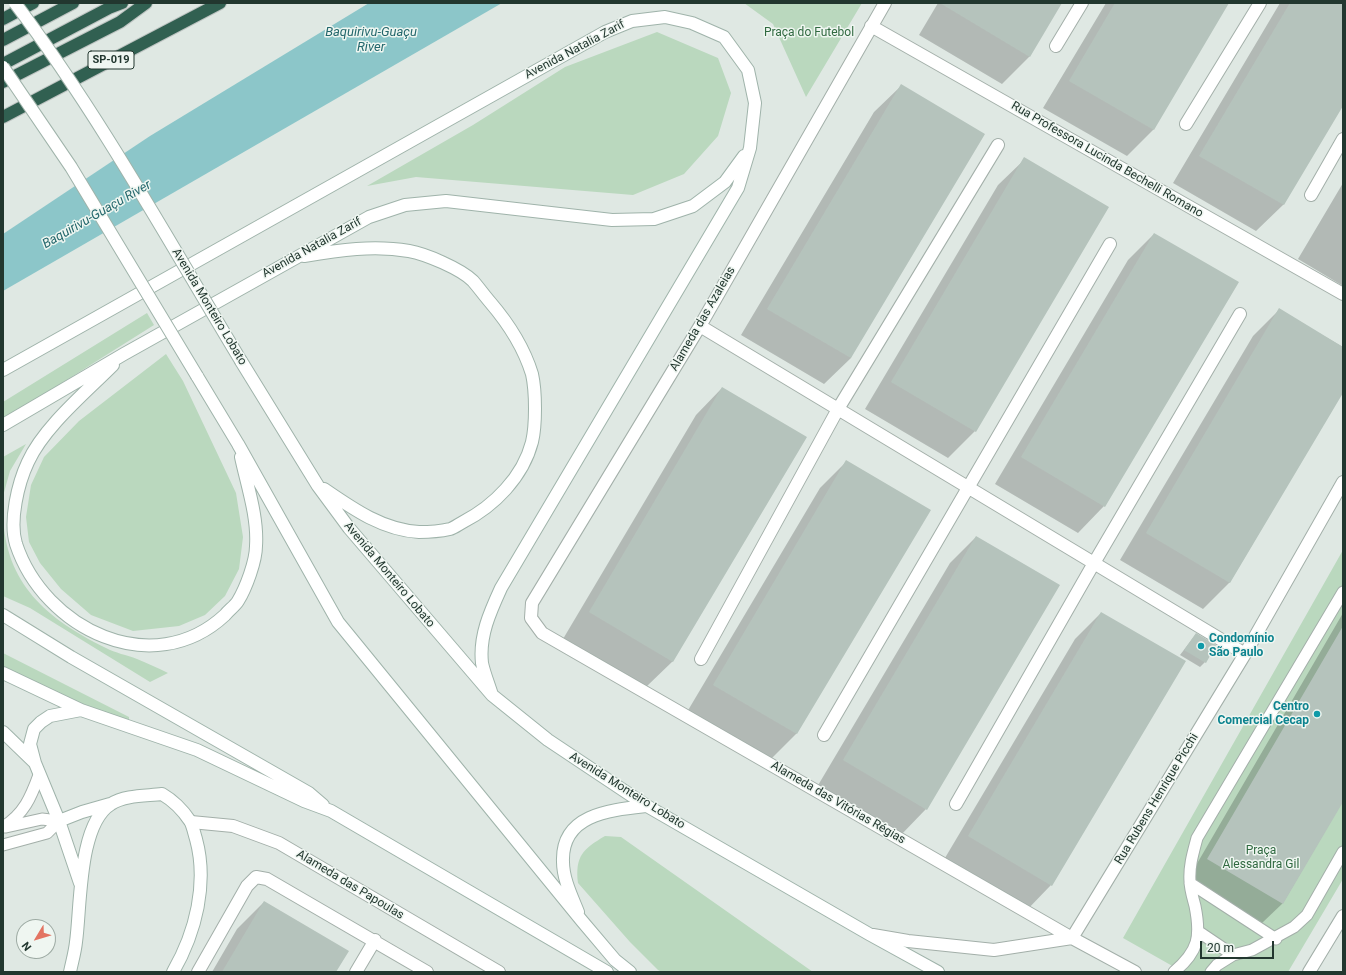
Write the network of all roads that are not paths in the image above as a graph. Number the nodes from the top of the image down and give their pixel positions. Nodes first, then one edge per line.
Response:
1 (16, 3) edge
2 (32, 3) edge
3 (73, 3) edge
4 (122, 3) edge
5 (146, 3) edge
6 (220, 3) edge
7 (885, 3) edge
8 (1082, 3) edge
9 (1260, 3) edge
10 (3, 19) edge
11 (871, 26) junction
12 (3, 40) edge
13 (1056, 46) dead end
14 (3, 65) edge
15 (3, 82) edge
16 (3, 117) edge
17 (1186, 124) dead end
18 (1343, 139) edge
19 (998, 145) dead end
20 (750, 148) junction
21 (1311, 195) dead end
22 (1110, 244) dead end
23 (295, 257) junction
24 (1343, 294) edge
25 (1240, 314) dead end
26 (700, 326) junction
27 (124, 354) junction
28 (3, 370) edge
29 (838, 409) junction
30 (3, 425) edge
31 (238, 444) junction
32 (1343, 482) edge
33 (318, 486) junction
34 (968, 487) junction
35 (1094, 563) junction
36 (1343, 592) edge
37 (3, 615) edge
38 (542, 633) joint
39 (1245, 654) junction
40 (701, 659) dead end
41 (3, 673) edge
42 (492, 695) junction
43 (80, 710) junction
44 (3, 732) edge
45 (824, 735) dead end
46 (34, 763) junction
47 (39, 775) junction
48 (110, 804) junction
49 (956, 804) dead end
50 (646, 806) junction
51 (331, 811) junction
52 (59, 821) junction
53 (191, 822) junction
54 (3, 827) edge
55 (3, 845) edge
56 (1343, 852) edge
57 (1190, 883) junction
58 (81, 888) junction
59 (1343, 916) edge
60 (582, 922) junction
61 (1199, 932) junction
62 (869, 934) junction
63 (1072, 938) junction
64 (1276, 939) junction
65 (375, 940) junction
66 (1233, 955) junction
67 (70, 972) edge
68 (174, 972) edge
69 (198, 972) edge
70 (356, 972) edge
71 (428, 972) edge
72 (499, 972) edge
73 (607, 972) edge
74 (630, 972) edge
75 (938, 972) edge
76 (1135, 972) edge
77 (1174, 972) edge
78 (1211, 972) edge
79 (1309, 972) edge

1 - 33 main road, Avenida Monteiro Lobato, bridge
2 - 10 highway
3 - 12 highway
4 - 14 highway
5 - 15 highway
6 - 16 highway, SP-019
7 - 11 main road, Alameda das Azaleias
8 - 13 main road
9 - 17 main road
11 - 24 main road, Rua Professora Lucinda Bechelli Romano
11 - 26 main road, Alameda das Azaleias
14 - 31 main road, bridge
18 - 21 main road
19 - 29 main road
20 - 23 main road, Avenida Natalia Zarif
20 - 28 main road, Avenida Natalia Zarif
20 - 42 main road
22 - 34 main road
23 - 27 main road, Avenida Natalia Zarif
23 - 33 main road
25 - 35 main road
26 - 29 main road
26 - 38 main road, Alameda das Azaleias
27 - 30 main road, Avenida Natalia Zarif
27 - 31 main road
29 - 34 main road
29 - 40 main road
31 - 60 main road
32 - 39 main road, Rua Rubens Henrique Picchi
33 - 42 main road, Avenida Monteiro Lobato
34 - 35 main road
34 - 45 main road
35 - 39 main road
35 - 49 main road
36 - 57 lane
37 - 51 main road
38 - 63 main road, Alameda das Vitórias Régias
39 - 63 main road, Rua Rubens Henrique Picchi
41 - 43 main road
42 - 50 main road, Avenida Monteiro Lobato
43 - 46 main road
43 - 51 main road
44 - 46 main road
46 - 47 main road
47 - 52 main road
47 - 54 lane
48 - 52 main road
48 - 53 main road
48 - 58 main road
50 - 60 main road
50 - 62 main road, Avenida Monteiro Lobato
51 - 73 main road
52 - 54 lane
52 - 55 lane
52 - 58 main road
53 - 68 main road
53 - 72 main road, Alameda das Papoulas
56 - 64 lane
57 - 61 lane
57 - 64 lane
58 - 67 main road
59 - 79 main road
60 - 74 main road
61 - 66 lane
61 - 77 lane
62 - 63 main road
62 - 75 main road, Avenida Monteiro Lobato
63 - 76 main road, Alameda das Vitórias Régias
64 - 66 lane
65 - 69 main road
65 - 70 main road
65 - 71 main road
66 - 78 lane

